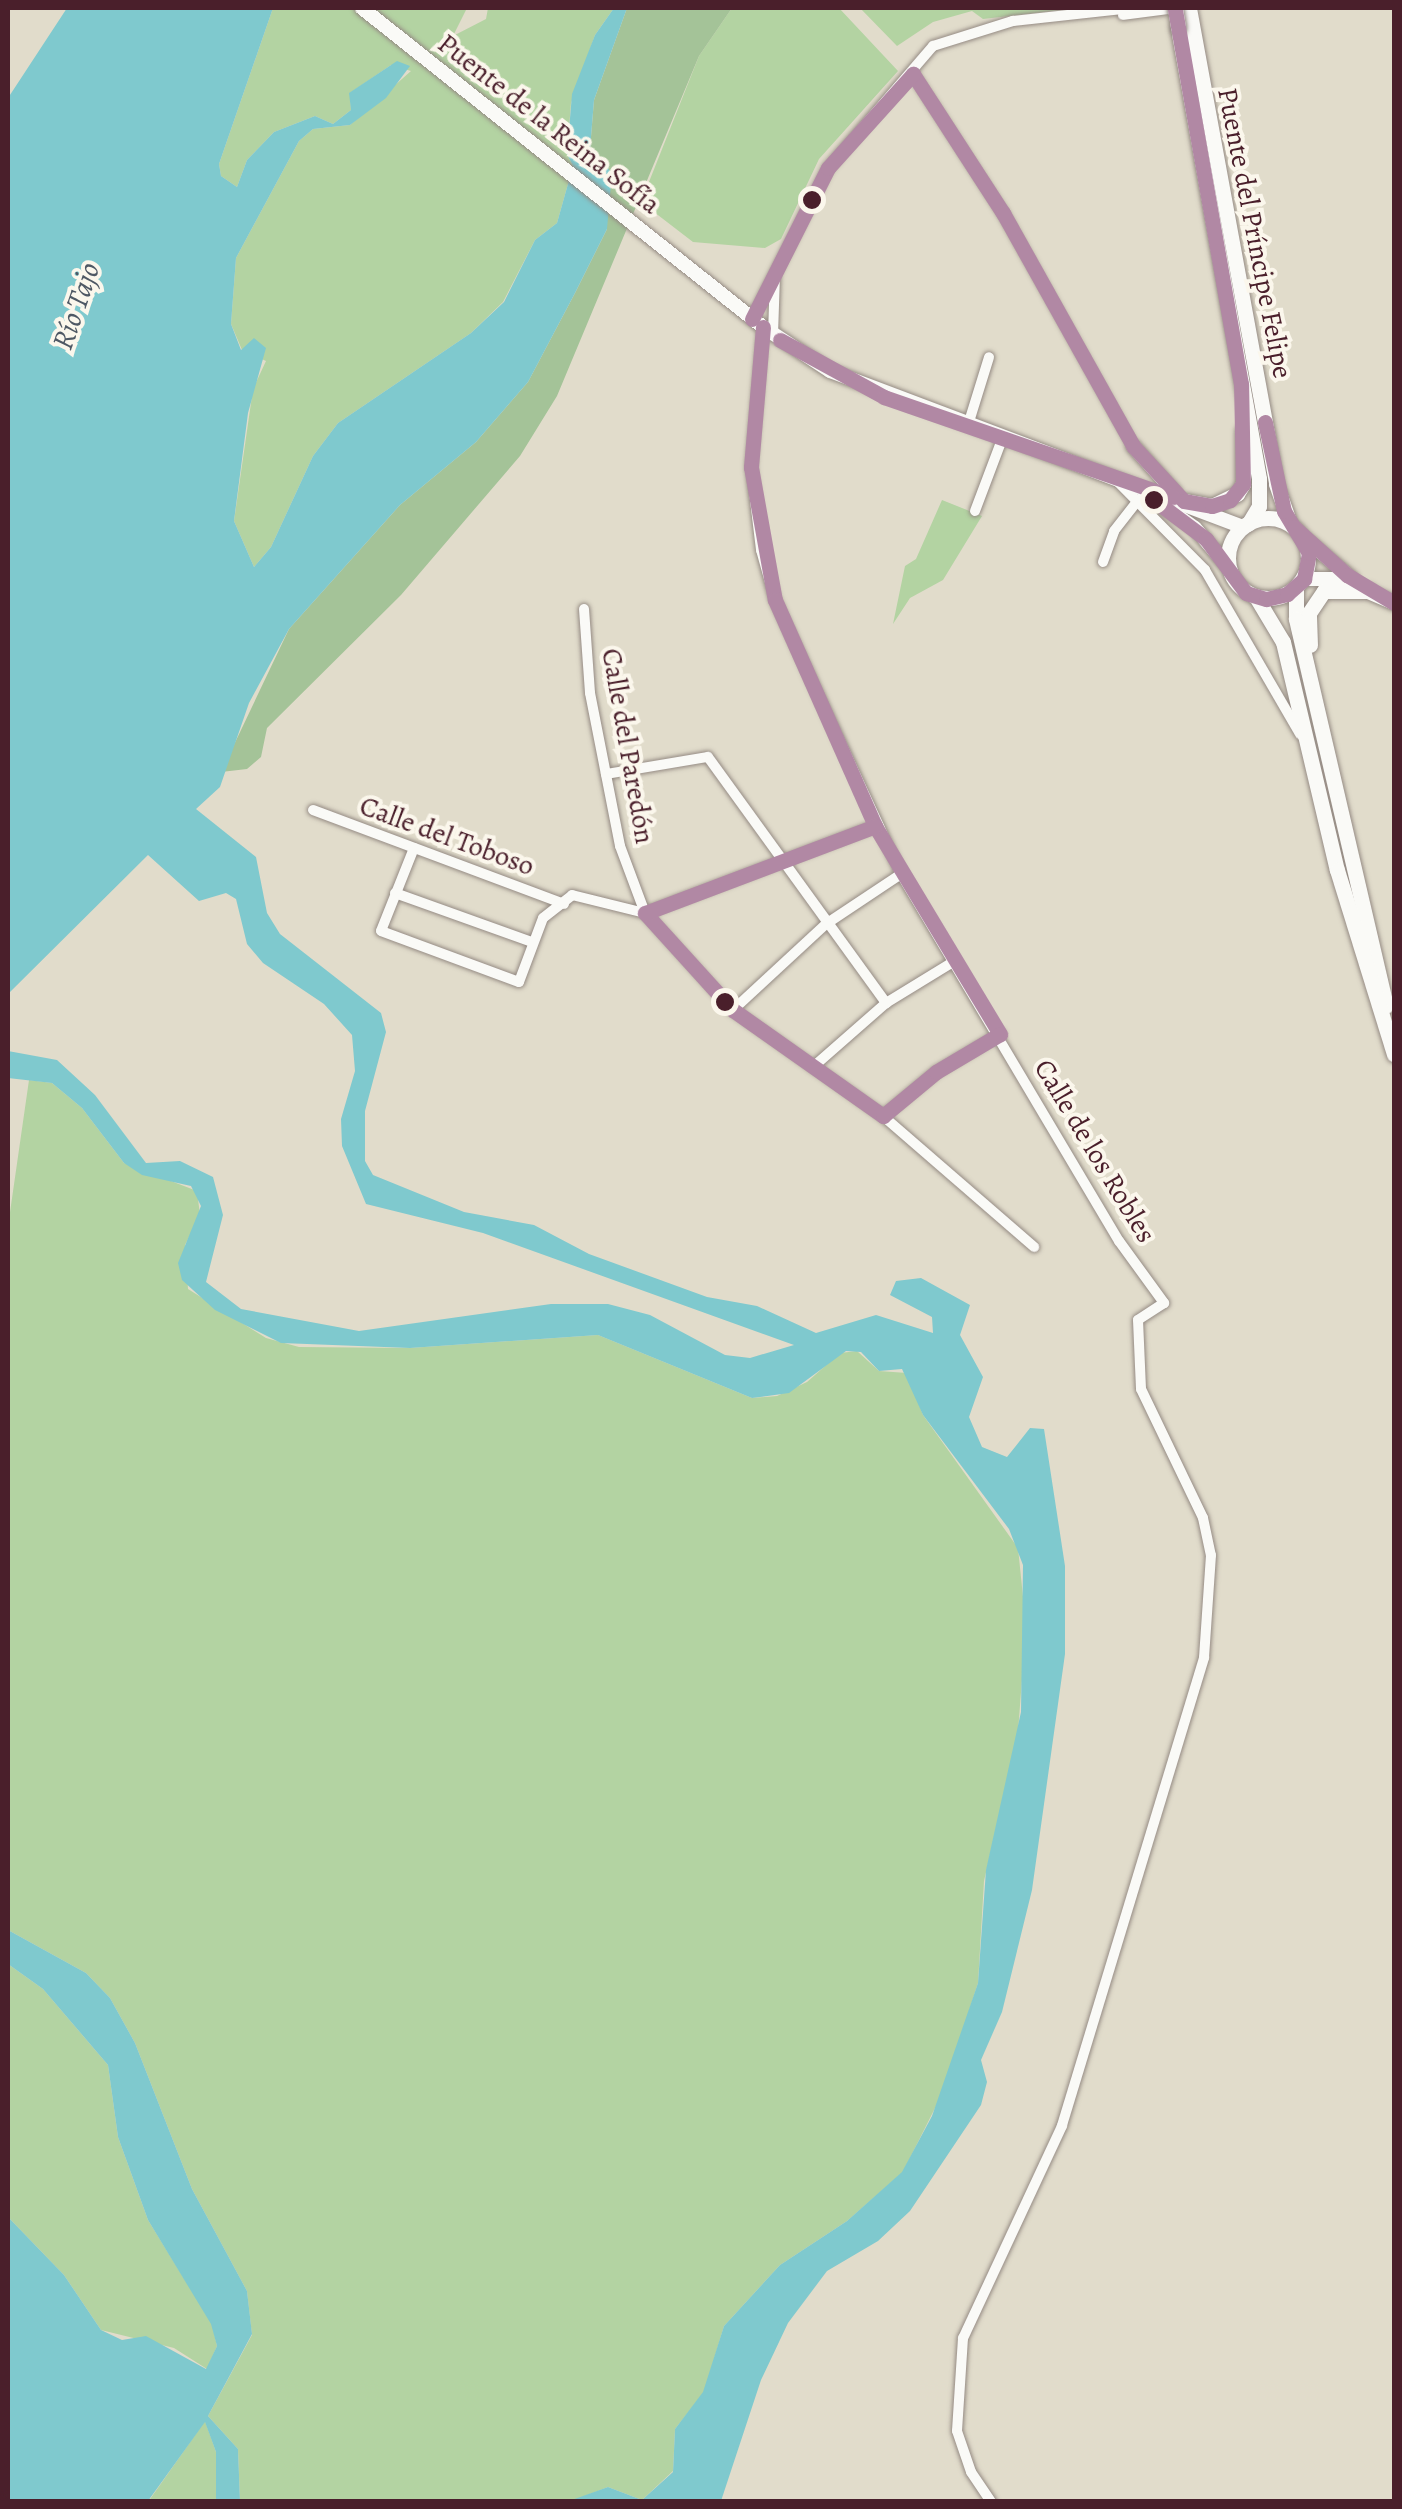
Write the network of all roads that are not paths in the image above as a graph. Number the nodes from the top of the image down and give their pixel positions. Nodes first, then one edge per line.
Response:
1 (362, 8) edge
2 (1131, 8) edge
3 (1176, 8) edge
4 (1189, 8) edge
5 (1057, 18) junction
6 (1185, 27) junction
7 (914, 74) junction
8 (776, 268) junction
9 (767, 330) junction
10 (758, 357) junction
11 (989, 357) dead end
12 (1241, 384) junction
13 (968, 424) junction
14 (1003, 437) junction
15 (1133, 446) junction
16 (1111, 476) junction
17 (1139, 494) junction
18 (1184, 501) junction
19 (976, 511) dead end
20 (1246, 525) junction
21 (1296, 530) junction
22 (1103, 562) dead end
23 (1229, 568) junction
24 (1300, 583) junction
25 (1369, 590) junction
26 (1256, 597) junction
27 (1394, 603) edge
28 (584, 610) dead end
29 (1316, 698) junction
30 (1305, 744) junction
31 (606, 774) junction
32 (313, 810) dead end
33 (875, 826) junction
34 (414, 848) junction
35 (781, 861) junction
36 (901, 874) junction
37 (396, 893) junction
38 (564, 904) junction
39 (646, 913) junction
40 (826, 924) junction
41 (532, 942) junction
42 (954, 962) junction
43 (886, 1003) junction
44 (733, 1010) junction
45 (1000, 1034) junction
46 (1394, 1054) edge
47 (813, 1067) junction
48 (883, 1116) junction
49 (1034, 1247) dead end
50 (991, 2502) edge

1 - 9 main road, Puente de la Reina Sofía
2 - 5 street
3 - 5 street
3 - 6 main road, Puente del Príncipe Felipe, bridge
4 - 6 main road, Puente del Príncipe Felipe
5 - 7 street
6 - 12 main road, Puente del Príncipe Felipe
6 - 21 main road, Puente del Príncipe Felipe
7 - 8 street
7 - 15 street
8 - 9 street
8 - 9 street
9 - 10 street
9 - 10 street, Calle de los Robles
9 - 13 main road, Puente de la Reina Sofía
10 - 33 street, Calle de los Robles
11 - 13 street
12 - 18 main road
12 - 20 main road, Puente del Príncipe Felipe
13 - 14 main road, Puente de la Reina Sofía
14 - 16 main road, Puente de la Reina Sofía
14 - 19 street
15 - 16 main road
15 - 17 main road
15 - 18 main road
16 - 17 main road, Puente de la Reina Sofía
17 - 18 main road
17 - 22 street
17 - 23 main road
17 - 30 street
18 - 20 main road
20 - 21 main road
20 - 23 main road
21 - 24 main road
21 - 25 main road
23 - 26 main road
24 - 25 main road
24 - 26 main road
24 - 29 main road
25 - 27 main road
25 - 29 main road
26 - 30 main road
28 - 31 street, Calle del Paredón
29 - 46 main road
30 - 46 main road
31 - 35 street
31 - 39 street, Calle del Paredón
32 - 34 street, Calle del Toboso
33 - 35 street
33 - 36 street, Calle de los Robles
34 - 37 street
34 - 38 street, Calle del Toboso
35 - 39 street
35 - 40 street
36 - 40 street
36 - 42 street, Calle de los Robles
37 - 41 street
37 - 41 street
38 - 39 street
38 - 41 street
39 - 44 street, Calle del Paredón
40 - 43 street
40 - 44 street
42 - 43 street
42 - 45 street, Calle de los Robles
43 - 47 street
44 - 47 street, Calle del Paredón
45 - 48 street
45 - 50 street, Calle de los Robles
47 - 48 street, Calle del Paredón
48 - 49 street, Calle del Paredón

